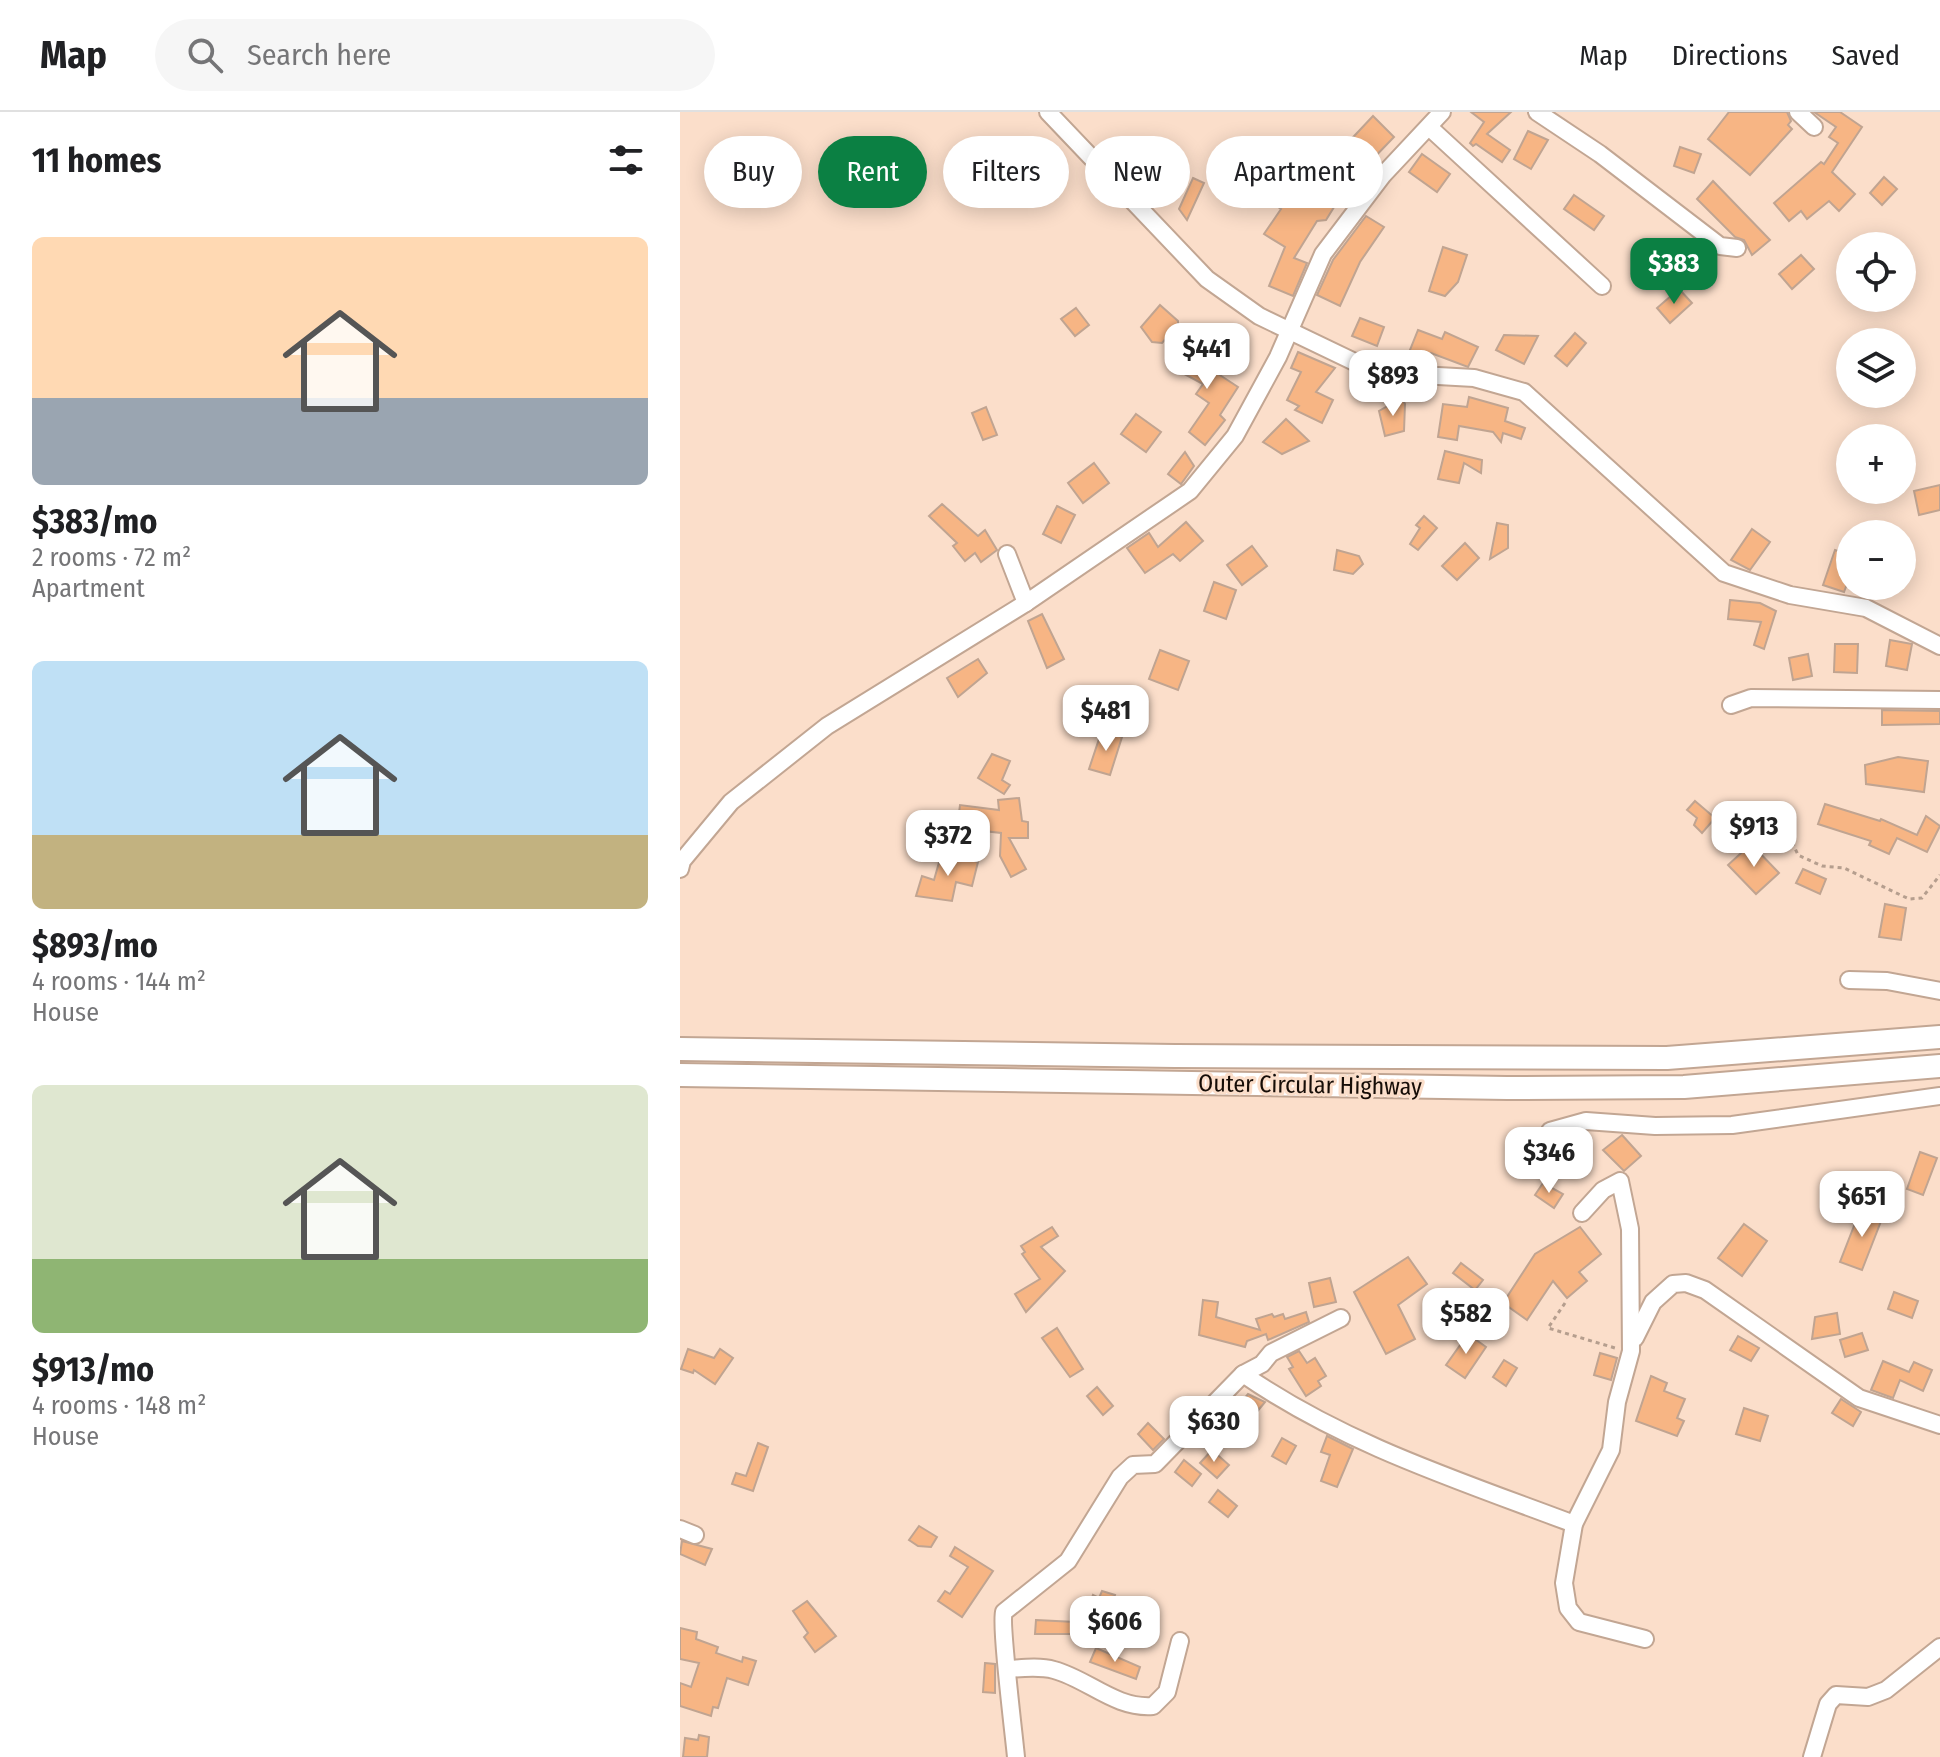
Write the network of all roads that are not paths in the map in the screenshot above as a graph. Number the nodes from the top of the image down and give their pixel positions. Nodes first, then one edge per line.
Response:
1 (1048, 112) edge
2 (1442, 112) edge
3 (1537, 112) edge
4 (1798, 112) edge
5 (1429, 127) junction
6 (1814, 127) dead end
7 (1737, 248) dead end
8 (1602, 286) dead end
9 (1288, 330) junction
10 (1007, 554) dead end
11 (1026, 603) junction
12 (1940, 646) edge
13 (1940, 700) edge
14 (1731, 705) dead end
15 (680, 869) edge
16 (1849, 980) dead end
17 (1940, 991) edge
18 (1940, 1037) edge
19 (680, 1049) edge
20 (1940, 1066) edge
21 (680, 1075) edge
22 (1940, 1096) edge
23 (1550, 1131) dead end
24 (1582, 1213) dead end
25 (1341, 1318) dead end
26 (1631, 1351) junction
27 (1243, 1374) junction
28 (1940, 1425) edge
29 (1574, 1524) junction
30 (1645, 1639) dead end
31 (1180, 1641) dead end
32 (1940, 1647) edge
33 (1009, 1669) junction
34 (1016, 1757) edge
35 (1812, 1757) edge

1 - 9 street
2 - 5 street
3 - 7 street
4 - 6 street
5 - 8 street
5 - 9 street
9 - 11 street
9 - 12 street
10 - 11 street
11 - 15 street
13 - 14 street
16 - 17 street
18 - 19 highway, Outer Circular Highway
20 - 21 highway, Outer Circular Highway
22 - 23 street
24 - 26 street
25 - 27 street
26 - 28 street
26 - 29 street
27 - 29 street
27 - 33 street
29 - 30 street
31 - 33 street
32 - 35 street
33 - 34 street

